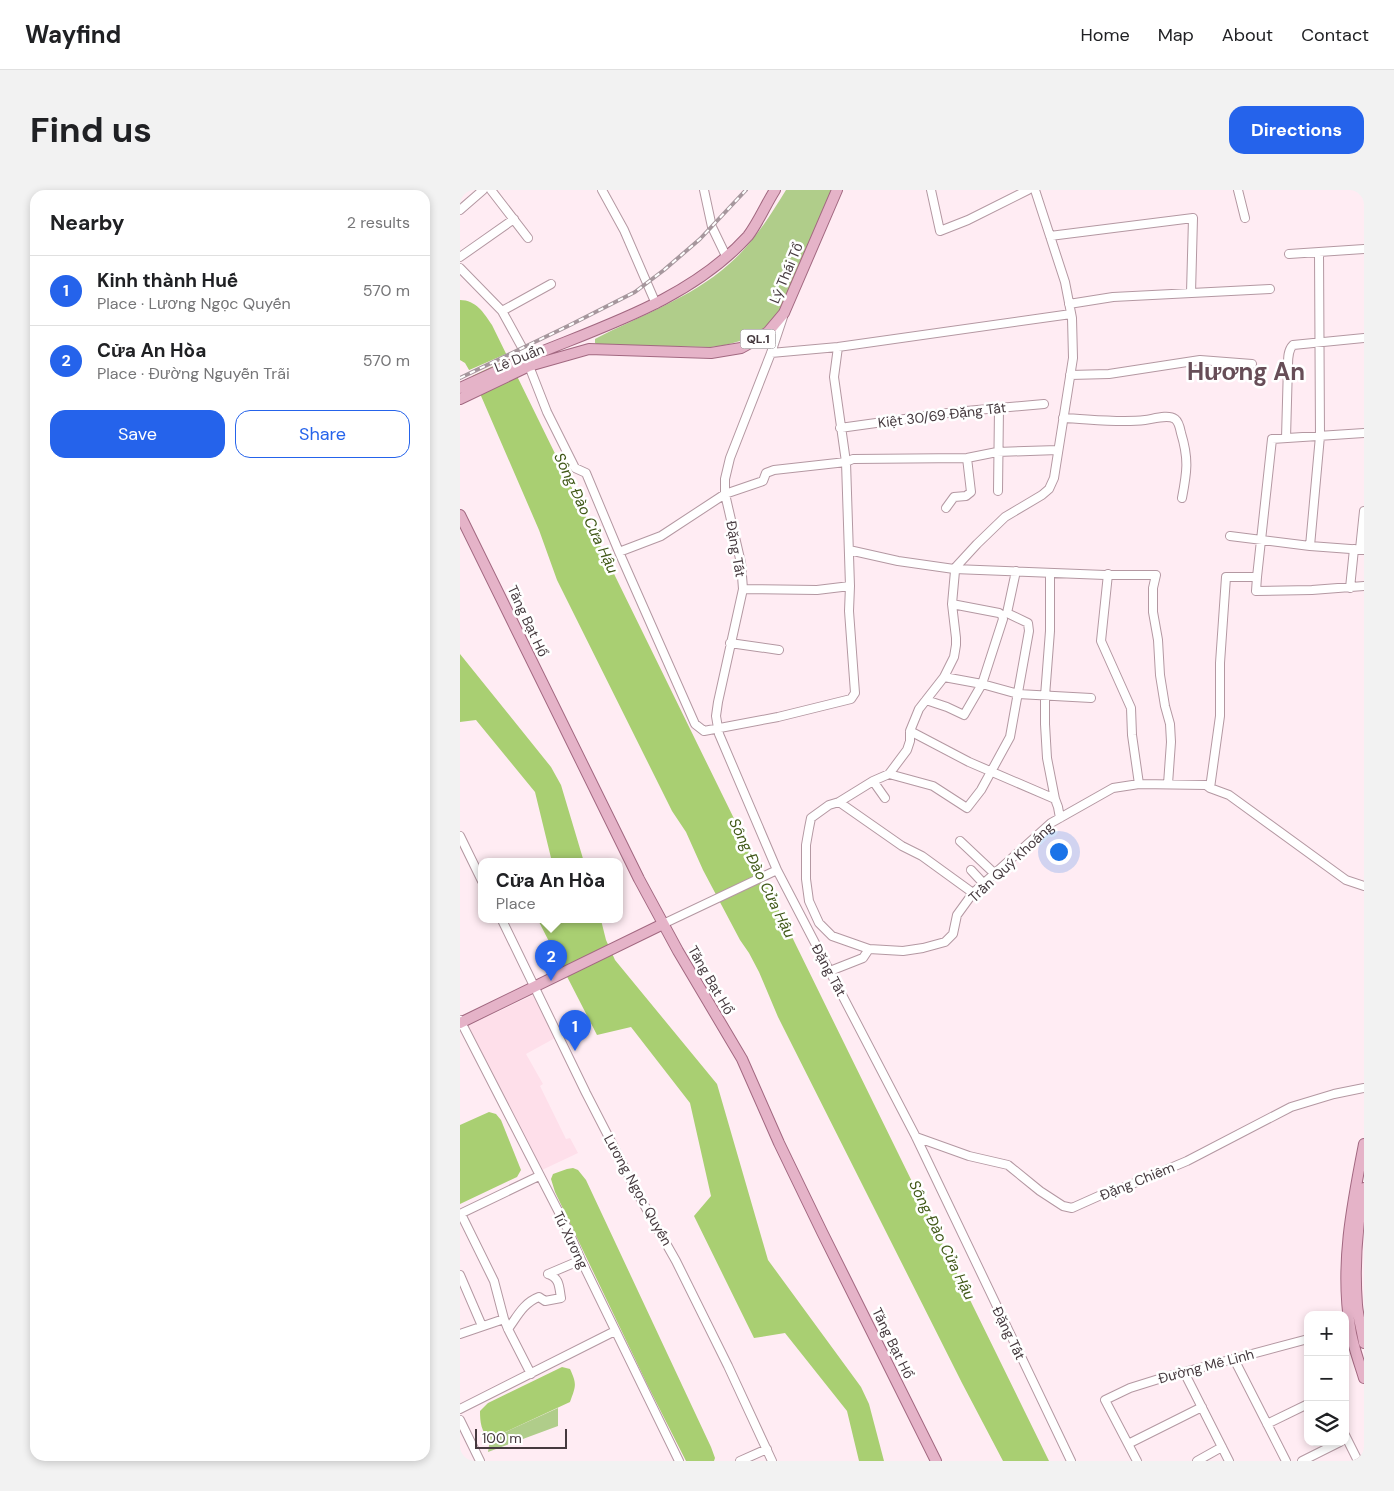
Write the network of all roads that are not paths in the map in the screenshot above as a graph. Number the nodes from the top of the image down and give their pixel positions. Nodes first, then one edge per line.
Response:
1 (483, 190) edge
2 (491, 190) edge
3 (602, 190) edge
4 (704, 190) edge
5 (775, 190) edge
6 (837, 190) edge
7 (931, 190) edge
8 (1028, 190) edge
9 (1035, 190) edge
10 (1238, 190) edge
11 (460, 210) edge
12 (1245, 218) dead end
13 (514, 219) junction
14 (1050, 236) junction
15 (528, 238) dead end
16 (1364, 249) edge
17 (1319, 252) junction
18 (1289, 254) dead end
19 (726, 256) junction
20 (460, 257) edge
21 (460, 268) edge
22 (551, 284) dead end
23 (1270, 289) dead end
24 (1191, 293) junction
25 (656, 304) junction
26 (1069, 304) junction
27 (502, 311) junction
28 (784, 313) junction
29 (1071, 314) junction
30 (587, 335) junction
31 (1364, 338) edge
32 (1320, 342) junction
33 (838, 347) junction
34 (589, 349) junction
35 (771, 353) junction
36 (526, 363) junction
37 (1252, 364) dead end
38 (1070, 375) junction
39 (466, 389) edge
40 (460, 399) edge
41 (1044, 404) dead end
42 (999, 408) junction
43 (1063, 418) junction
44 (840, 428) junction
45 (1364, 433) edge
46 (1320, 436) junction
47 (1286, 438) junction
48 (1058, 450) junction
49 (998, 452) junction
50 (967, 458) junction
51 (846, 462) junction
52 (998, 491) dead end
53 (725, 494) junction
54 (1182, 498) dead end
55 (946, 508) dead end
56 (1364, 512) edge
57 (460, 515) edge
58 (1230, 536) dead end
59 (1261, 540) junction
60 (1310, 546) junction
61 (1360, 549) edge
62 (849, 550) junction
63 (619, 552) junction
64 (954, 568) junction
65 (1016, 571) junction
66 (1050, 573) junction
67 (1108, 574) junction
68 (1257, 577) junction
69 (850, 586) junction
70 (1364, 586) edge
71 (1350, 588) junction
72 (743, 589) junction
73 (952, 604) junction
74 (1005, 616) junction
75 (730, 643) junction
76 (779, 650) dead end
77 (944, 677) junction
78 (982, 684) junction
79 (1018, 694) junction
80 (1044, 696) junction
81 (1091, 698) dead end
82 (926, 700) junction
83 (717, 728) junction
84 (910, 731) junction
85 (991, 771) junction
86 (889, 774) junction
87 (874, 781) junction
88 (1139, 784) junction
89 (1168, 784) junction
90 (1210, 788) junction
91 (885, 798) dead end
92 (1055, 799) junction
93 (838, 802) junction
94 (1060, 818) junction
95 (460, 836) edge
96 (960, 841) dead end
97 (777, 870) junction
98 (971, 870) dead end
99 (478, 873) edge
100 (995, 874) junction
101 (984, 884) junction
102 (1364, 886) edge
103 (973, 893) junction
104 (504, 923) edge
105 (663, 924) junction
106 (869, 949) junction
107 (830, 971) junction
108 (536, 987) junction
109 (460, 1022) edge
110 (1364, 1088) edge
111 (916, 1137) junction
112 (1364, 1144) edge
113 (539, 1176) junction
114 (1364, 1188) edge
115 (460, 1214) edge
116 (581, 1260) junction
117 (1351, 1264) junction
118 (460, 1276) edge
119 (1348, 1311) edge
120 (504, 1319) junction
121 (482, 1326) junction
122 (508, 1329) junction
123 (615, 1331) junction
124 (1349, 1333) edge
125 (460, 1334) edge
126 (1304, 1340) edge
127 (1364, 1343) edge
128 (1234, 1359) junction
129 (1184, 1372) junction
130 (531, 1374) junction
131 (1364, 1378) edge
132 (1304, 1406) edge
133 (1202, 1407) junction
134 (460, 1409) edge
135 (460, 1420) edge
136 (1267, 1424) junction
137 (1128, 1444) junction
138 (1331, 1446) edge
139 (1348, 1446) edge
140 (1222, 1447) junction
141 (767, 1449) junction
142 (480, 1461) edge
143 (679, 1461) edge
144 (740, 1461) edge
145 (772, 1461) edge
146 (936, 1461) edge
147 (1071, 1461) edge
148 (1137, 1461) edge
149 (1197, 1461) edge
150 (1230, 1461) edge
151 (1286, 1461) edge
152 (1302, 1461) edge
153 (1358, 1461) edge

1 - 11 street
2 - 13 street
3 - 25 street
4 - 19 street
5 - 19 main road, QL.1
6 - 28 main road, Lý Thái Tổ / QL.1
7 - 8 street
9 - 14 street
10 - 12 street
13 - 15 street
13 - 20 street
14 - 24 street
14 - 26 street
16 - 17 street
17 - 18 street
17 - 32 street
19 - 25 main road, QL.1
21 - 27 street
22 - 27 street
23 - 24 street
24 - 26 street
25 - 30 main road, QL.1
26 - 29 street
27 - 36 street
28 - 34 main road, Lý Thái Tổ / QL.1
28 - 35 street, Đặng Tất
29 - 33 street
29 - 38 street
30 - 34 main road
30 - 36 main road, Lê Duẩn / QL.1
31 - 32 street
32 - 46 street
32 - 47 street
33 - 35 street
33 - 44 street
34 - 36 main road, Lê Duẩn / QL.1
35 - 53 street, Đặng Tất
36 - 39 main road, Lê Duẩn / QL.1
36 - 63 street
37 - 38 street
38 - 43 street
39 - 40 main road, Lê Duẩn / QL.1
41 - 42 street, Kiệt 30/69 Đặng Tất
42 - 44 street, Kiệt 30/69 Đặng Tất
42 - 49 street
43 - 48 street
43 - 54 street
44 - 51 street
45 - 46 street
46 - 47 street
46 - 60 street
47 - 59 street
48 - 49 street
48 - 64 street
49 - 50 street
49 - 52 street
50 - 51 street
50 - 55 street
51 - 53 street
51 - 62 street
53 - 63 street
53 - 72 street, Đặng Tất
56 - 61 street
57 - 105 main road, Tăng Bạt Hổ
58 - 59 street
59 - 60 street
59 - 68 street
60 - 61 street
61 - 71 street
62 - 64 street
62 - 69 street
63 - 83 street
64 - 65 street
64 - 73 street
65 - 66 street
65 - 74 street
66 - 67 street
66 - 80 street
67 - 88 street
67 - 89 street
68 - 71 street
68 - 90 street
69 - 72 street
69 - 83 street
70 - 71 street
72 - 75 street, Đặng Tất
73 - 74 street
73 - 77 street
74 - 78 street
74 - 79 street
75 - 76 street
75 - 83 street, Đặng Tất
77 - 78 street
77 - 82 street
78 - 79 street
78 - 82 street
79 - 80 street
79 - 85 street
80 - 81 street
80 - 92 street
82 - 84 street
83 - 97 street, Đặng Tất
84 - 85 street
84 - 86 street
85 - 86 street
85 - 92 street
86 - 87 street, Trần Quý Khoáng
87 - 91 street
87 - 93 street, Trần Quý Khoáng
88 - 89 street, Trần Quý Khoáng
88 - 94 street, Trần Quý Khoáng
89 - 90 street, Trần Quý Khoáng
90 - 102 street, Trần Quý Khoáng
92 - 94 street
93 - 103 street
93 - 106 street, Trần Quý Khoáng
94 - 100 street, Trần Quý Khoáng
95 - 99 street
96 - 100 street
97 - 105 street
97 - 107 street, Đặng Tất
98 - 101 street
100 - 101 street, Trần Quý Khoáng
101 - 103 street, Trần Quý Khoáng
103 - 106 street, Trần Quý Khoáng
104 - 108 street, Lương Ngọc Quyến
105 - 108 main road
105 - 146 main road, Tăng Bạt Hổ
106 - 107 street
107 - 111 street, Đặng Tất
108 - 109 main road
108 - 141 street, Lương Ngọc Quyến
109 - 113 street, Tú Xương
110 - 111 street, Đặng Chiêm
111 - 147 street, Đặng Tất
112 - 117 main road
113 - 115 street
113 - 116 street, Tú Xương
114 - 117 main road
115 - 120 street
116 - 122 street
116 - 123 street, Tú Xương
117 - 119 main road
117 - 127 main road
118 - 121 street
120 - 121 street
120 - 122 street
121 - 125 street
122 - 130 street
123 - 130 street
123 - 143 street, Tú Xương
124 - 131 main road
126 - 128 street, Đường Mê Linh
128 - 129 street, Đường Mê Linh
128 - 136 street
129 - 133 street
129 - 137 street, Đường Mê Linh
130 - 134 street
132 - 136 street
133 - 137 street
133 - 140 street
135 - 142 street
136 - 151 street
137 - 148 street
138 - 152 street
139 - 153 street
140 - 149 street
140 - 150 street
141 - 144 street
141 - 145 street, Lương Ngọc Quyến

